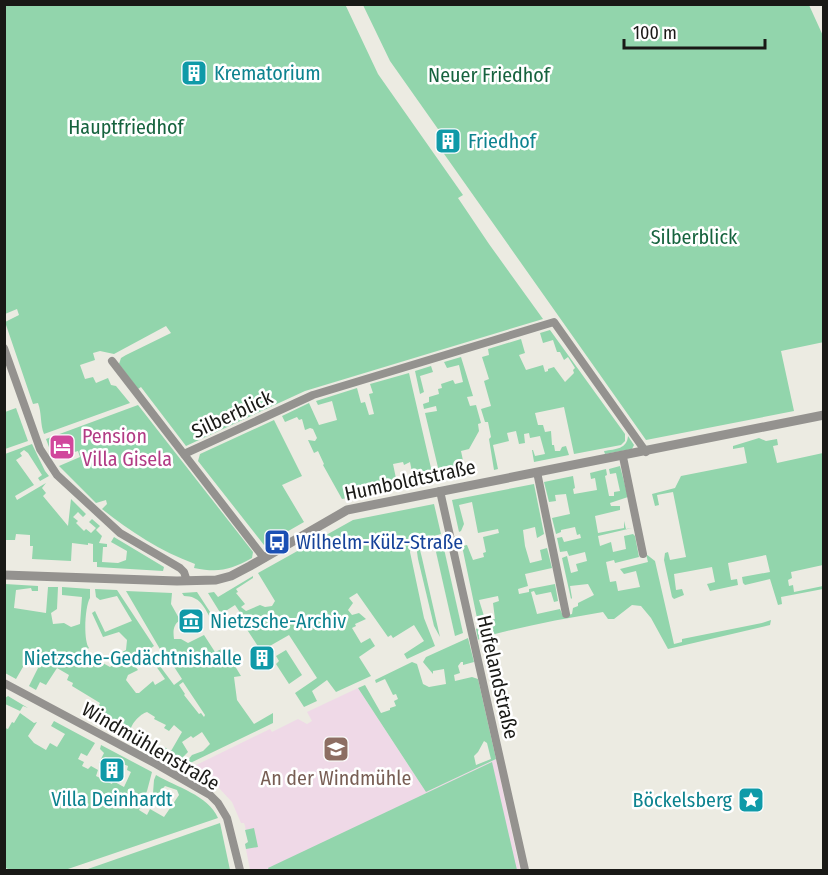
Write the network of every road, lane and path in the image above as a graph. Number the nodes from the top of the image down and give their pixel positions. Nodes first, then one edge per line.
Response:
1 (4, 348) edge
2 (112, 361) dead end
3 (824, 416) edge
4 (646, 452) junction
5 (184, 454) junction
6 (623, 457) junction
7 (537, 472) junction
8 (440, 491) junction
9 (643, 554) dead end
10 (264, 558) junction
11 (4, 575) edge
12 (187, 581) junction
13 (567, 614) dead end
14 (4, 683) edge
15 (240, 870) edge
16 (525, 870) edge

1 - 12 street
2 - 5 street
3 - 4 street, Humboldtstraße
4 - 5 street, Silberblick
4 - 6 street, Humboldtstraße
5 - 10 street
6 - 7 street, Humboldtstraße
6 - 9 street
7 - 8 street, Humboldtstraße
7 - 13 street
8 - 10 street, Humboldtstraße
8 - 16 street, Hufelandstraße
10 - 12 street, Humboldtstraße
11 - 12 street, Humboldtstraße
14 - 15 street, Windmühlenstraße

